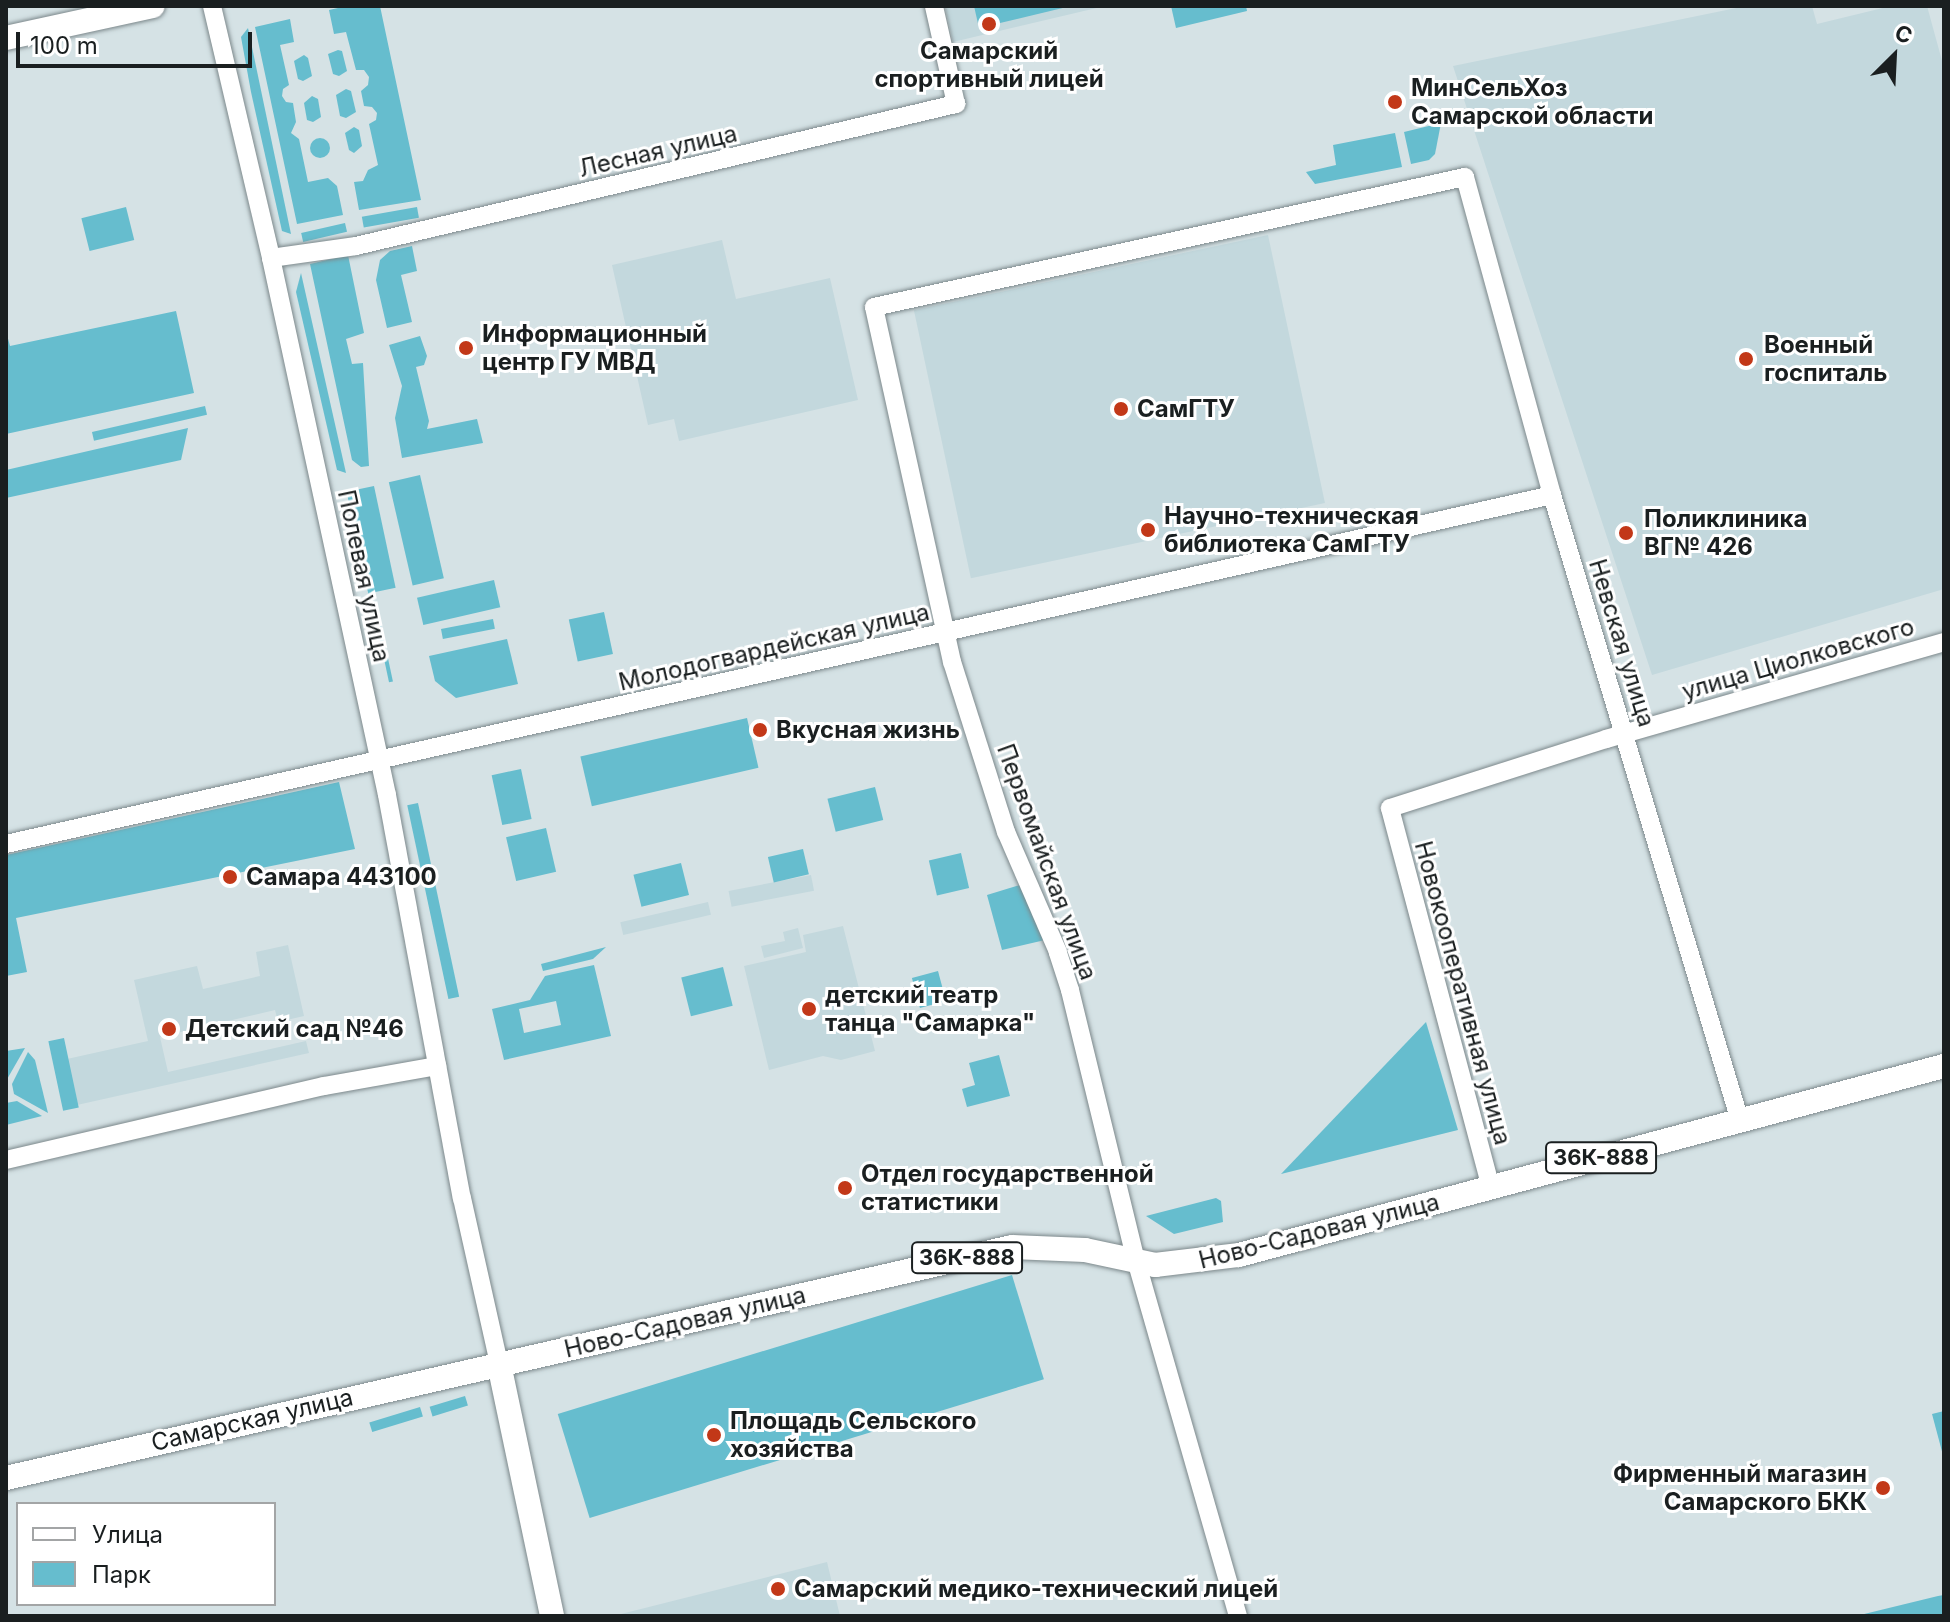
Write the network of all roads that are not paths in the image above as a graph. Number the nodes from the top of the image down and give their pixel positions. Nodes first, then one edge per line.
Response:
1 (153, 6) edge
2 (212, 6) edge
3 (934, 6) edge
4 (6, 38) edge
5 (1465, 177) joint
6 (271, 258) junction
7 (1552, 495) junction
8 (945, 633) junction
9 (1944, 642) edge
10 (1625, 733) junction
11 (379, 762) junction
12 (1390, 808) joint
13 (6, 844) edge
14 (437, 1066) junction
15 (1944, 1066) edge
16 (1740, 1121) junction
17 (6, 1160) edge
18 (1491, 1188) junction
19 (1136, 1261) junction
20 (499, 1364) junction
21 (6, 1478) edge
22 (552, 1616) edge
23 (1238, 1616) edge

1 - 4 main road
2 - 6 street, Полевая улица
3 - 6 street, Лесная улица
5 - 7 street, Невская улица
5 - 8 street, Первомайская улица
6 - 11 street, Полевая улица
7 - 8 street, Молодогвардейская улица
7 - 10 street, Невская улица
8 - 11 street, Молодогвардейская улица
8 - 19 street, Первомайская улица
9 - 10 street, улица Циолковского
10 - 12 street, улица Циолковского
10 - 16 street, Невская улица
11 - 13 street, Молодогвардейская улица
11 - 14 street, Полевая улица
12 - 18 street, Новокооперативная улица
14 - 17 street
14 - 20 street, Полевая улица
15 - 16 main road, Ново-Садовая улица / 36К-888
16 - 18 main road, Ново-Садовая улица / 36К-888
18 - 19 main road, Ново-Садовая улица / 36К-888
19 - 20 main road, Ново-Садовая улица / 36К-888
19 - 23 street, Первомайская улица
20 - 21 main road, Самарская улица
20 - 22 main road

